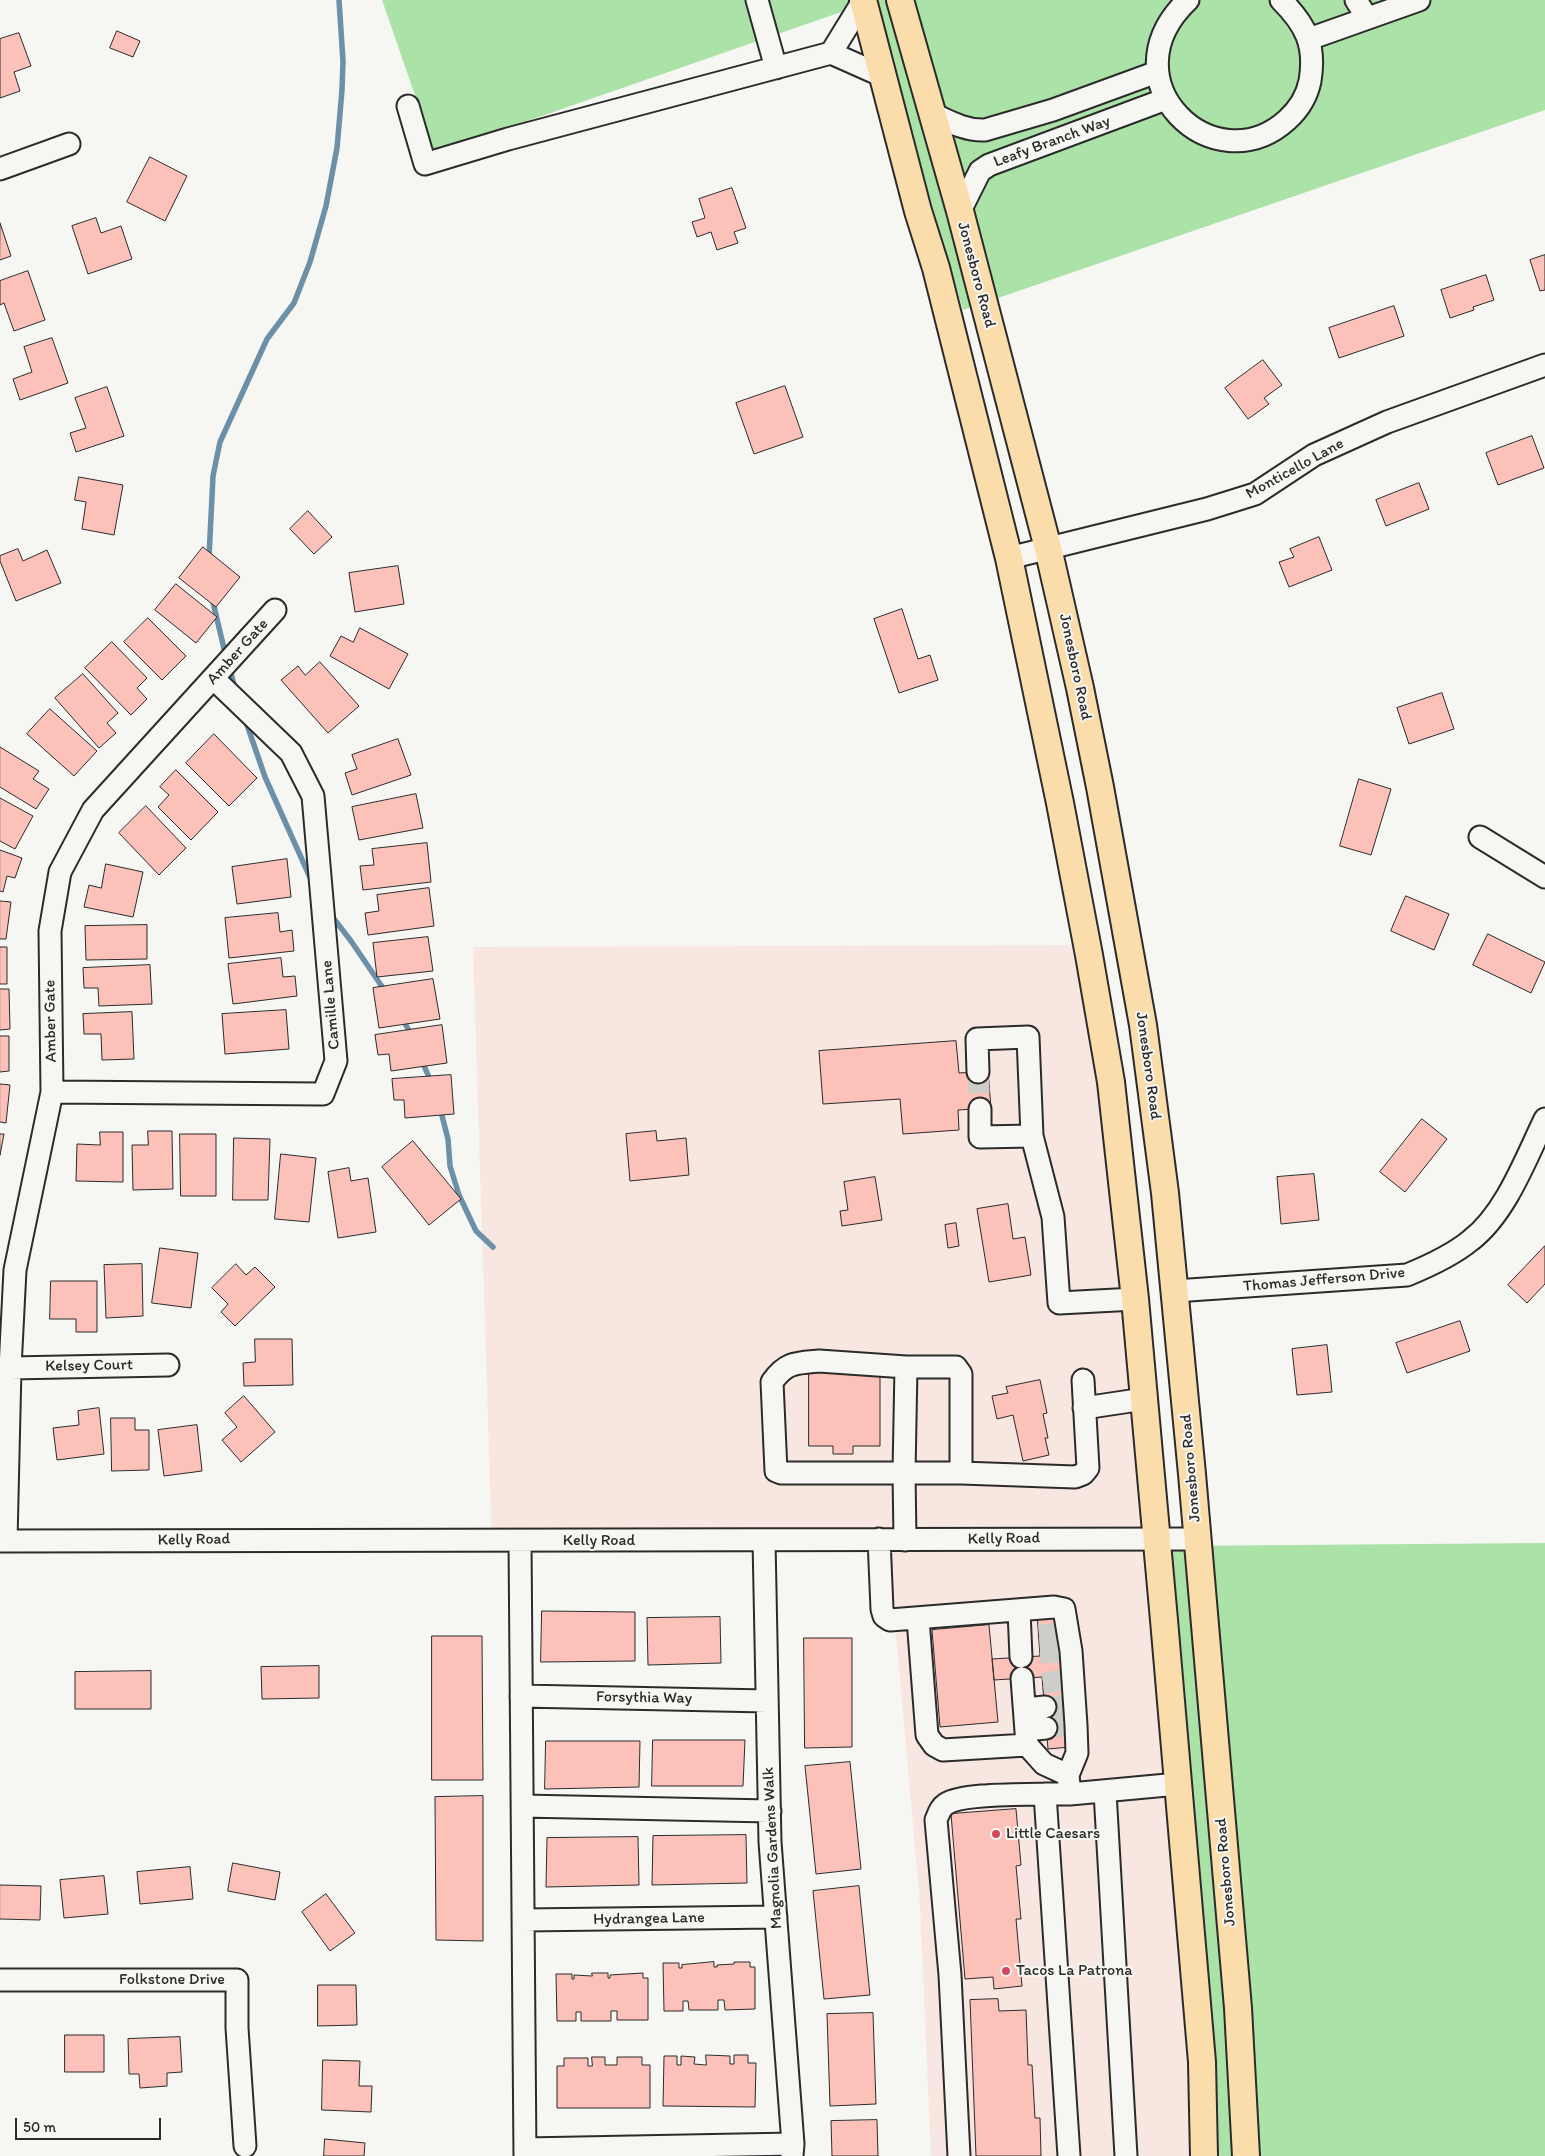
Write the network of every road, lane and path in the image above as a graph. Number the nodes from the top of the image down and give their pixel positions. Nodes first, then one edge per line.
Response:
1 (757, 0) edge
2 (863, 0) edge
3 (900, 0) edge
4 (1188, 0) edge
5 (1281, 0) edge
6 (1356, 0) edge
7 (1419, 0) edge
8 (1367, 18) junction
9 (1309, 39) junction
10 (831, 53) junction
11 (776, 68) junction
12 (1157, 72) junction
13 (885, 77) junction
14 (1166, 99) junction
15 (408, 106) dead end
16 (1053, 110) junction
17 (933, 114) junction
18 (1062, 139) junction
19 (69, 144) dead end
20 (0, 169) edge
21 (960, 211) junction
22 (1545, 365) edge
23 (1048, 548) junction
24 (1009, 558) junction
25 (275, 610) dead end
26 (214, 679) junction
27 (1480, 837) dead end
28 (1545, 877) edge
29 (978, 1072) tunnel mouth
30 (52, 1092) junction
31 (980, 1109) tunnel mouth
32 (1545, 1119) edge
33 (1032, 1136) junction
34 (1175, 1292) junction
35 (1135, 1298) junction
36 (168, 1365) dead end
37 (906, 1367) junction
38 (10, 1368) junction
39 (1083, 1380) dead end
40 (1144, 1399) junction
41 (1084, 1408) junction
42 (904, 1473) junction
43 (961, 1473) junction
44 (879, 1539) junction
45 (1157, 1539) junction
46 (1197, 1539) junction
47 (764, 1540) junction
48 (905, 1540) junction
49 (3, 1541) edge
50 (520, 1541) junction
51 (1019, 1611) junction
52 (918, 1619) junction
53 (521, 1696) junction
54 (767, 1701) junction
55 (1034, 1724) junction
56 (1178, 1784) junction
57 (1069, 1785) junction
58 (1105, 1792) junction
59 (1045, 1794) junction
60 (522, 1806) junction
61 (770, 1811) junction
62 (776, 1917) junction
63 (523, 1920) junction
64 (0, 1980) edge
65 (245, 2146) dead end
66 (792, 2150) edge
67 (525, 2152) edge
68 (959, 2156) edge
69 (1069, 2156) edge
70 (1126, 2156) edge
71 (1204, 2156) edge
72 (1246, 2156) edge

1 - 11 street
2 - 10 street
2 - 13 main road
3 - 17 main road, Jonesboro Road
4 - 12 street
5 - 9 street
6 - 8 street
7 - 8 street
8 - 9 street
9 - 14 street
10 - 11 street
10 - 13 street
11 - 15 street
12 - 14 street
12 - 16 street, Leafy Branch Way
13 - 24 main road
14 - 18 street, Leafy Branch Way
16 - 17 street, Leafy Branch Way
16 - 18 street
17 - 21 main road, Jonesboro Road
18 - 21 street, Leafy Branch Way
19 - 20 street
21 - 23 main road, Jonesboro Road
22 - 23 street, Monticello Lane
23 - 24 street, Monticello Lane
23 - 34 main road, Jonesboro Road
24 - 35 main road
25 - 26 street, Amber Gate
26 - 30 street, Amber Gate
26 - 30 street, Camille Lane
27 - 28 street
29 - 33 street
30 - 38 street, Amber Gate
31 - 33 street
32 - 34 street, Thomas Jefferson Drive
33 - 35 street
34 - 46 main road, Jonesboro Road
35 - 40 main road
36 - 38 street, Kelsey Court
37 - 42 street
37 - 42 street
37 - 43 street
38 - 49 street, Amber Gate
39 - 41 street
40 - 41 street
40 - 45 main road
41 - 43 street
42 - 43 street
42 - 48 street
44 - 47 street, Kelly Road
44 - 48 street, Kelly Road
44 - 52 street
45 - 46 street, Kelly Road
45 - 48 street, Kelly Road
45 - 56 main road
46 - 72 main road, Jonesboro Road
47 - 50 street, Kelly Road
47 - 54 street, Magnolia Gardens Walk
49 - 50 street, Kelly Road
50 - 53 street
51 - 52 street
51 - 55 street
51 - 57 street
52 - 55 street
53 - 54 street, Forsythia Way
53 - 60 street
54 - 61 street, Magnolia Gardens Walk
55 - 57 street
56 - 58 street
56 - 71 main road
57 - 58 street
57 - 59 street
58 - 70 street
59 - 68 street
59 - 69 street
60 - 61 street
60 - 63 street
61 - 62 street, Magnolia Gardens Walk
62 - 63 street, Hydrangea Lane
62 - 66 street, Magnolia Gardens Walk
63 - 67 street
64 - 65 street, Folkstone Drive
66 - 67 street

